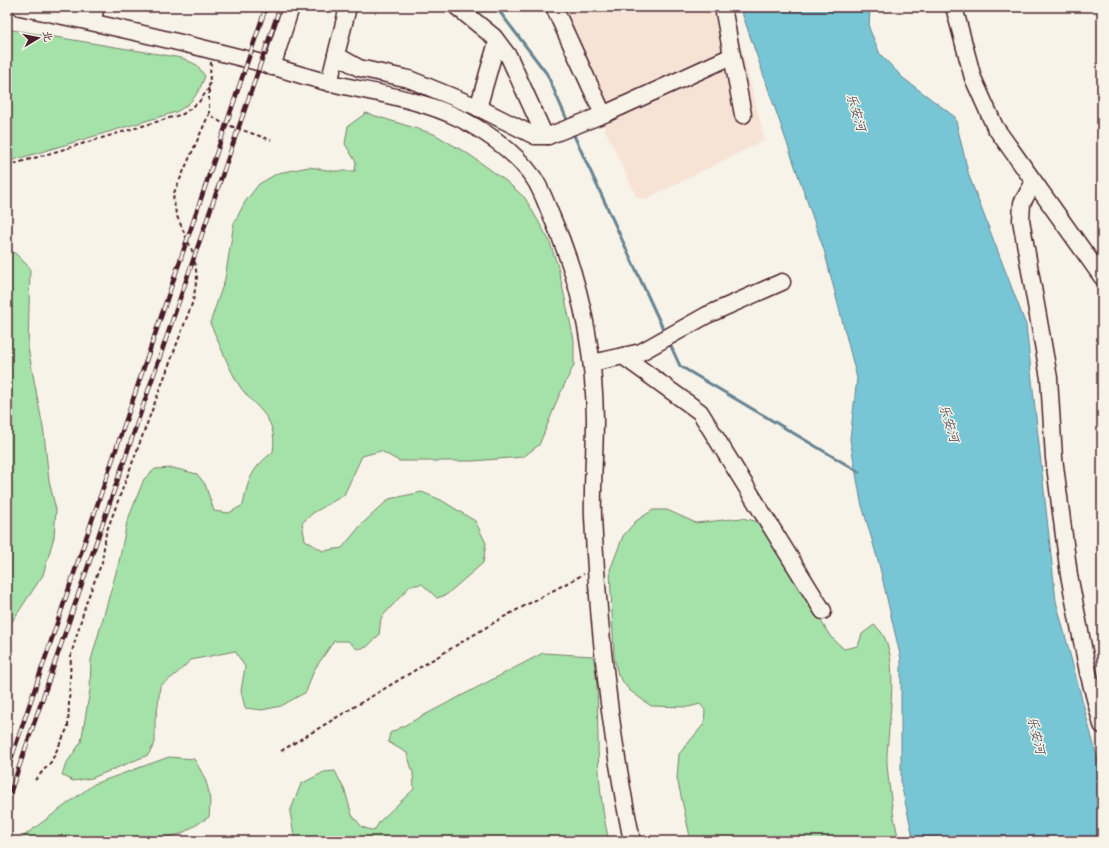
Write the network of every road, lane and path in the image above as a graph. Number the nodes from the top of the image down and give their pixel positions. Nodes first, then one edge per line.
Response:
1 (20, 7) edge
2 (291, 7) edge
3 (348, 7) edge
4 (457, 7) edge
5 (554, 7) edge
6 (723, 7) edge
7 (954, 7) edge
8 (94, 14) edge
9 (497, 42) junction
10 (213, 51) junction
11 (336, 55) junction
12 (732, 56) junction
13 (272, 67) junction
14 (329, 83) junction
15 (208, 88) junction
16 (478, 108) junction
17 (209, 114) junction
18 (603, 114) junction
19 (743, 115) dead end
20 (548, 136) junction
21 (271, 140) dead end
22 (7, 166) edge
23 (1034, 182) junction
24 (1102, 277) edge
25 (782, 282) dead end
26 (623, 356) junction
27 (592, 363) junction
28 (597, 566) junction
29 (823, 611) dead end
30 (1102, 725) edge
31 (281, 751) dead end
32 (35, 780) dead end
33 (632, 841) edge

1 - 8 street
2 - 13 street
3 - 11 street
4 - 9 street
5 - 18 street
6 - 12 street
7 - 23 street
8 - 10 street
9 - 16 street
9 - 20 street
10 - 13 street
10 - 15 path
11 - 14 street
11 - 16 street
12 - 18 street
12 - 19 street
13 - 14 street
14 - 27 street
15 - 17 path
15 - 22 path
16 - 20 street
17 - 21 path
17 - 32 path
18 - 20 street
23 - 24 street
23 - 30 street
25 - 26 street
26 - 27 street
26 - 29 street
27 - 28 street
28 - 31 path
28 - 33 street

